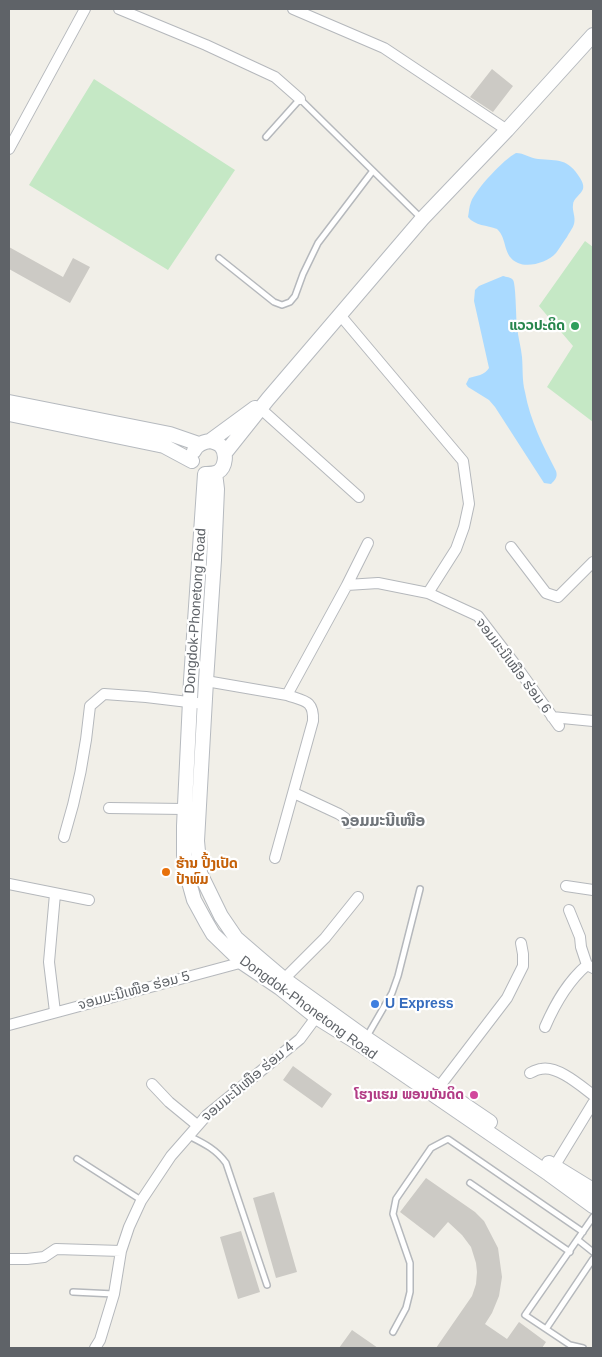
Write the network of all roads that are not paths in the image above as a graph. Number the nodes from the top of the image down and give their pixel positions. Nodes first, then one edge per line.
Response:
1 (85, 9) edge
2 (119, 9) edge
3 (293, 9) edge
4 (593, 35) edge
5 (300, 100) junction
6 (507, 130) junction
7 (266, 137) dead end
8 (9, 149) edge
9 (372, 172) junction
10 (422, 219) junction
11 (219, 258) dead end
12 (340, 314) junction
13 (9, 402) edge
14 (264, 404) junction
15 (9, 414) edge
16 (204, 442) junction
17 (225, 453) junction
18 (192, 461) junction
19 (210, 474) junction
20 (358, 497) dead end
21 (368, 543) dead end
22 (511, 547) dead end
23 (593, 562) edge
24 (347, 585) junction
25 (428, 593) junction
26 (206, 681) junction
27 (287, 695) junction
28 (190, 702) junction
29 (205, 704) junction
30 (552, 717) junction
31 (593, 721) edge
32 (558, 726) dead end
33 (294, 793) junction
34 (109, 808) dead end
35 (184, 809) junction
36 (348, 824) dead end
37 (64, 836) dead end
38 (275, 858) dead end
39 (9, 884) edge
40 (566, 886) dead end
41 (420, 889) dead end
42 (593, 890) edge
43 (55, 894) junction
44 (358, 897) dead end
45 (89, 900) dead end
46 (569, 910) dead end
47 (521, 942) dead end
48 (258, 957) junction
49 (243, 963) junction
50 (590, 967) edge
51 (284, 979) junction
52 (55, 1012) junction
53 (320, 1012) junction
54 (9, 1025) edge
55 (546, 1027) dead end
56 (366, 1038) junction
57 (530, 1073) dead end
58 (152, 1084) dead end
59 (440, 1087) junction
60 (593, 1095) edge
61 (593, 1103) edge
62 (197, 1125) junction
63 (189, 1136) junction
64 (77, 1159) dead end
65 (554, 1167) junction
66 (470, 1183) dead end
67 (593, 1190) edge
68 (141, 1201) junction
69 (593, 1206) edge
70 (593, 1217) edge
71 (583, 1232) junction
72 (578, 1240) junction
73 (121, 1251) junction
74 (570, 1252) junction
75 (593, 1252) edge
76 (9, 1259) edge
77 (593, 1259) edge
78 (267, 1285) dead end
79 (73, 1292) dead end
80 (114, 1294) junction
81 (546, 1329) junction
82 (393, 1332) dead end
83 (95, 1348) edge
84 (583, 1348) edge

1 - 8 street
2 - 5 street
3 - 6 street
4 - 6 main road
5 - 7 lane
5 - 9 lane
6 - 10 main road
9 - 10 lane
9 - 11 lane
10 - 12 main road
12 - 14 main road
12 - 25 street
13 - 16 main road
14 - 16 main road
14 - 17 main road, Dongdok-Phonetong Road
14 - 20 street
15 - 18 main road
16 - 17 main road
16 - 18 main road
17 - 19 main road, Dongdok-Phonetong Road
18 - 19 main road
19 - 26 main road, Dongdok-Phonetong Road
19 - 28 main road, Dongdok-Phonetong Road
21 - 24 street
22 - 23 street
24 - 25 street, ຈອມມະນີເໜືອ ຮ່ອມ 6
24 - 27 street
25 - 30 street, ຈອມມະນີເໜືອ ຮ່ອມ 6
26 - 27 street
26 - 29 main road, Dongdok-Phonetong Road
27 - 33 street
28 - 29 street
28 - 35 main road, Dongdok-Phonetong Road
28 - 37 street
29 - 48 main road, Dongdok-Phonetong Road
30 - 31 street
30 - 32 street, ຈອມມະນີເໜືອ ຮ່ອມ 6
33 - 36 street
33 - 38 street
34 - 35 street
35 - 49 main road, Dongdok-Phonetong Road
39 - 43 street
40 - 42 street
41 - 56 lane
43 - 45 street
43 - 52 street
44 - 51 street
46 - 50 street
47 - 59 street
48 - 49 street, ຈອມມະນີເໜືອ ຮ່ອມ 5
48 - 51 main road, Dongdok-Phonetong Road
49 - 52 street, ຈອມມະນີເໜືອ ຮ່ອມ 5
49 - 53 main road, Dongdok-Phonetong Road
50 - 55 street
51 - 53 main road, Dongdok-Phonetong Road
52 - 54 street, ຈອມມະນີເໜືອ ຮ່ອມ 5
53 - 56 main road, Dongdok-Phonetong Road
53 - 62 street, ຈອມມະນີເໜືອ ຮ່ອມ 4
53 - 69 main road, Dongdok-Phonetong Road
56 - 59 main road, Dongdok-Phonetong Road
57 - 60 street
58 - 62 street
59 - 65 main road, Dongdok-Phonetong Road
61 - 65 street
62 - 63 street, ຈອມມະນີເໜືອ ຮ່ອມ 4
63 - 68 street, ຈອມມະນີເໜືອ ຮ່ອມ 4
63 - 78 lane
64 - 68 lane
65 - 67 main road, Dongdok-Phonetong Road
66 - 74 lane
68 - 73 street, ຈອມມະນີເໜືອ ຮ່ອມ 4
70 - 71 lane
71 - 72 lane
71 - 82 lane
72 - 74 lane
72 - 75 lane
73 - 76 street
73 - 80 street, ຈອມມະນີເໜືອ ຮ່ອມ 4
74 - 81 lane
77 - 81 lane
79 - 80 lane
80 - 83 street, ຈອມມະນີເໜືອ ຮ່ອມ 4
81 - 84 lane

